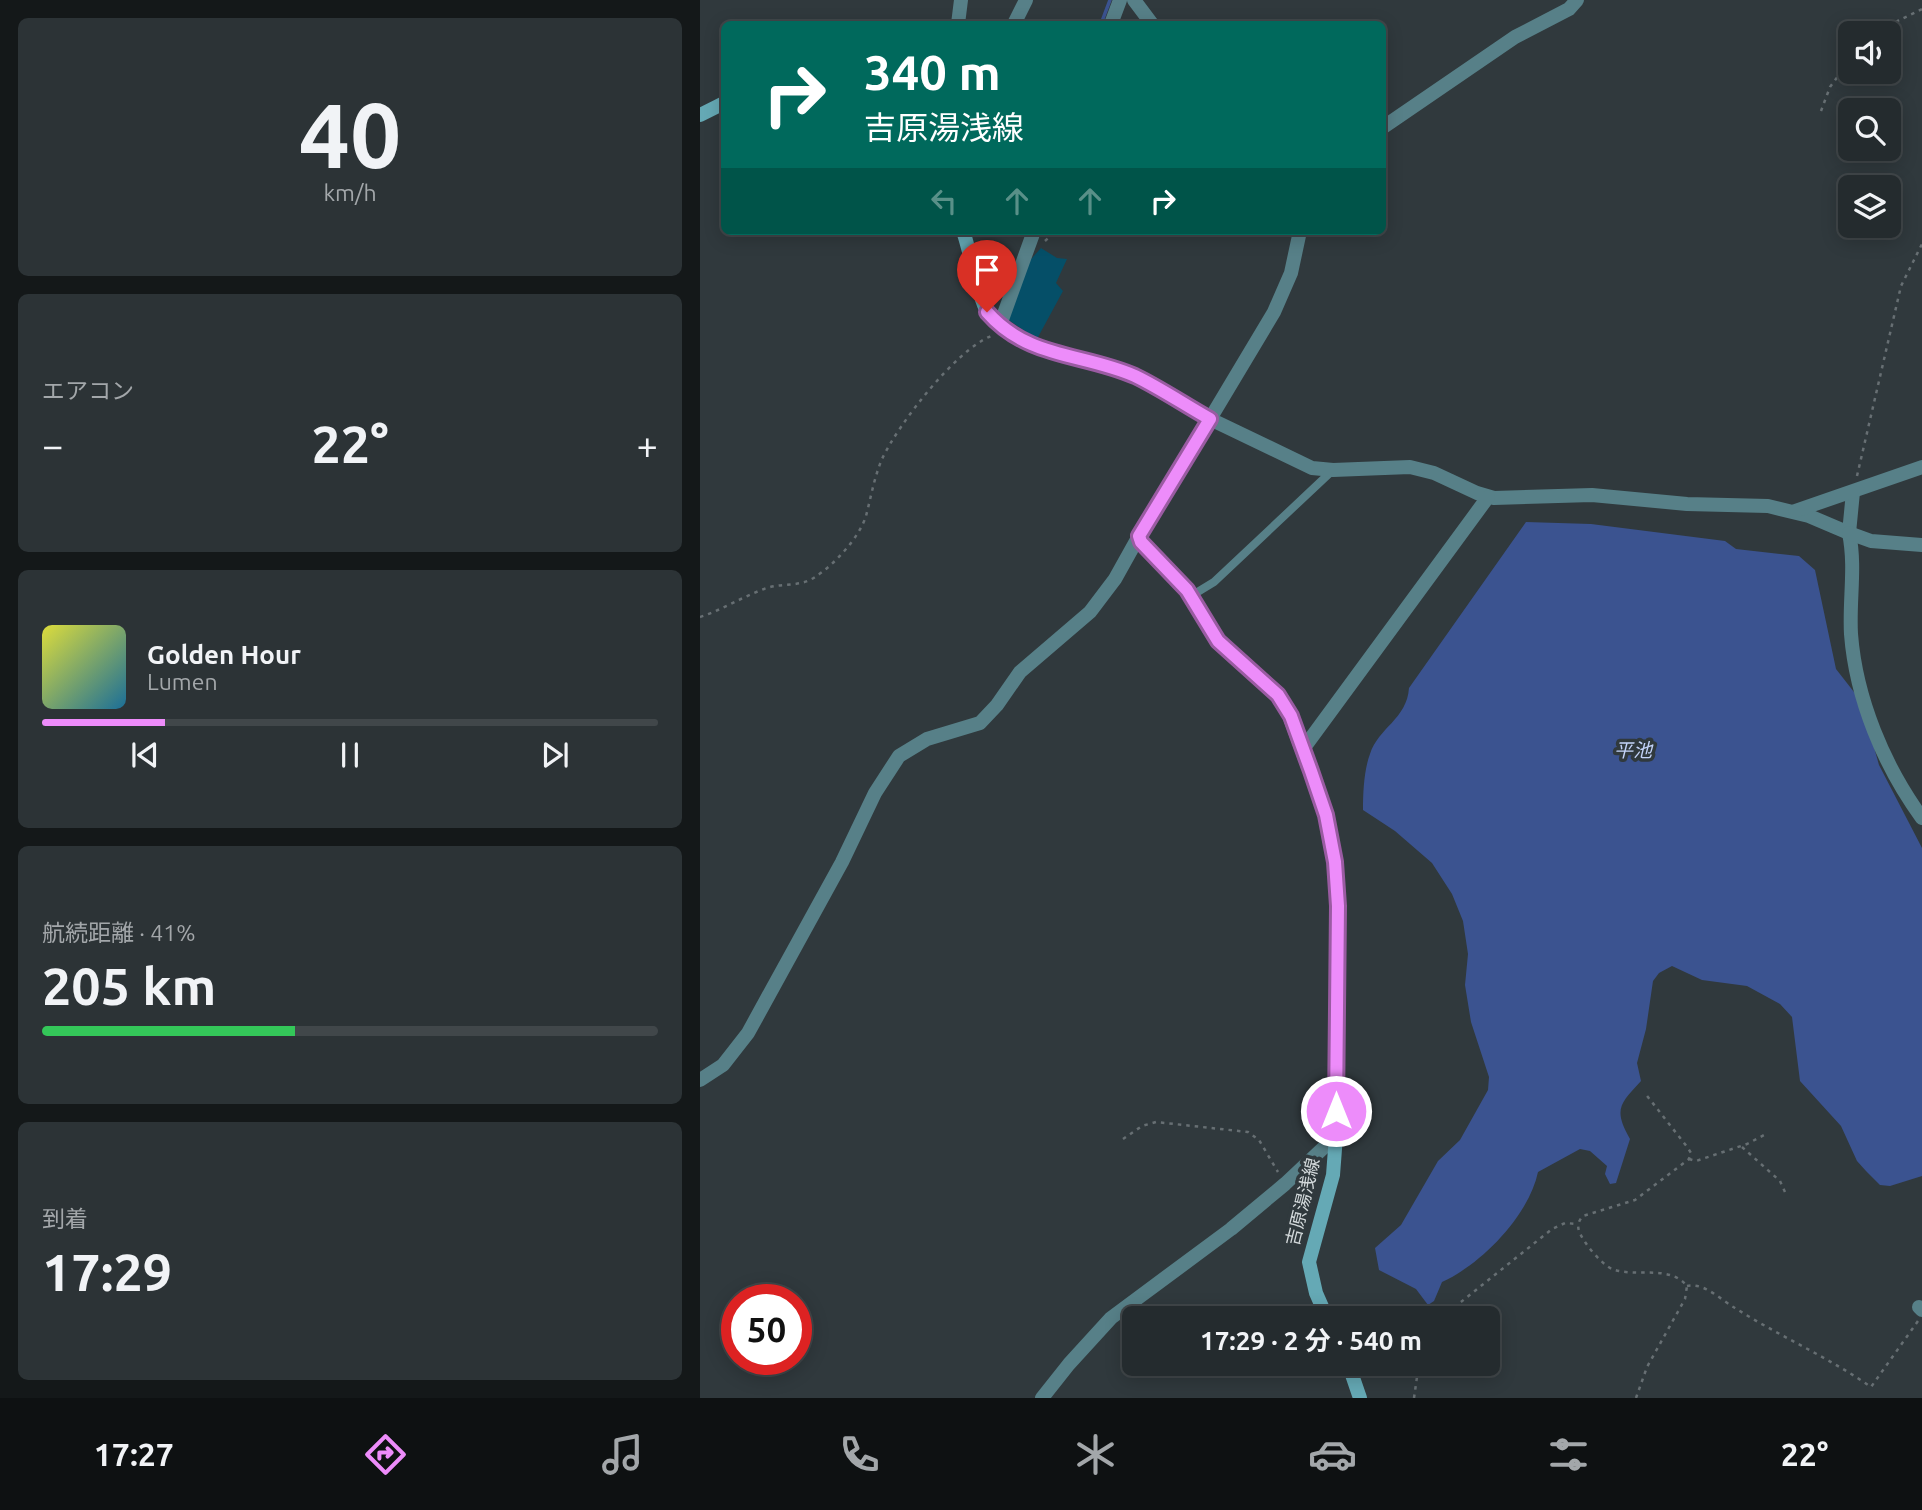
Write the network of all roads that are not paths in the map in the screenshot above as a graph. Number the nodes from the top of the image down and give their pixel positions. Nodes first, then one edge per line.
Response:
1 (961, 0) edge
2 (1026, 0) edge
3 (1120, 0) edge
4 (1134, 0) edge
5 (1577, 0) edge
6 (958, 21) edge
7 (1016, 21) edge
8 (1112, 21) edge
9 (1150, 21) edge
10 (721, 104) edge
11 (700, 115) edge
12 (1386, 125) edge
13 (964, 235) edge
14 (1033, 235) edge
15 (1299, 235) edge
16 (1004, 327) junction
17 (1210, 419) junction
18 (1922, 467) edge
19 (1333, 470) junction
20 (1853, 492) junction
21 (1488, 497) junction
22 (1794, 512) junction
23 (1849, 533) junction
24 (1139, 536) junction
25 (1922, 545) edge
26 (1191, 596) junction
27 (1303, 749) junction
28 (1922, 818) edge
29 (700, 1080) edge
30 (1336, 1136) junction
31 (1322, 1306) edge
32 (1352, 1376) edge
33 (1042, 1398) edge
34 (1360, 1398) edge

1 - 6 street
2 - 7 street
3 - 8 street
4 - 9 street
5 - 12 street
10 - 11 main road
13 - 16 main road
14 - 16 street
15 - 17 street
16 - 17 main road
17 - 19 street
17 - 24 main road
18 - 20 street
19 - 21 street
19 - 26 lane
20 - 22 street
20 - 23 street
21 - 22 street
21 - 27 street
22 - 23 street
23 - 25 street
23 - 28 street
24 - 26 main road, 吉原湯浅線
24 - 29 street
26 - 27 main road, 吉原湯浅線
27 - 30 main road, 吉原湯浅線
30 - 31 main road, 吉原湯浅線
30 - 33 street
32 - 34 main road

